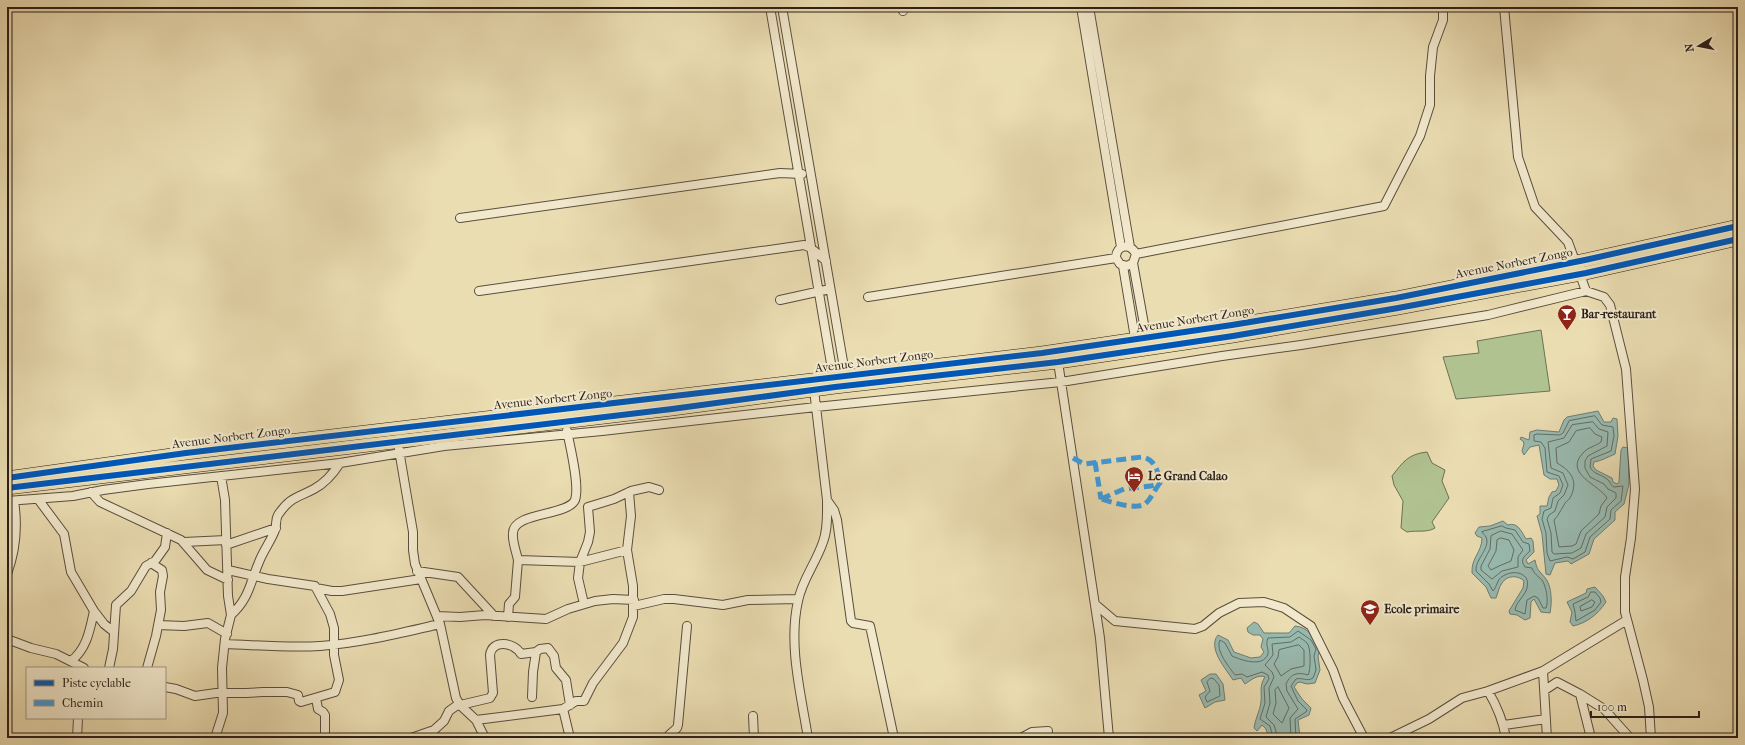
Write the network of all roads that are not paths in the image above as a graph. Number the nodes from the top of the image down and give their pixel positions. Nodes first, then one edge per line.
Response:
1 (770, 7) edge
2 (782, 7) edge
3 (1082, 7) edge
4 (1090, 7) edge
5 (1443, 7) edge
6 (1504, 7) edge
7 (798, 173) junction
8 (811, 176) junction
9 (460, 218) dead end
10 (1738, 226) edge
11 (1738, 239) edge
12 (1121, 247) junction
13 (811, 248) junction
14 (1133, 250) junction
15 (1116, 258) junction
16 (826, 261) junction
17 (1133, 263) junction
18 (1123, 266) junction
19 (1578, 268) junction
20 (830, 289) junction
21 (479, 291) dead end
22 (819, 292) junction
23 (1586, 292) junction
24 (868, 297) dead end
25 (780, 300) dead end
26 (1142, 344) junction
27 (1058, 362) junction
28 (840, 381) junction
29 (1061, 382) junction
30 (814, 390) junction
31 (816, 407) junction
32 (567, 428) junction
33 (397, 441) junction
34 (400, 454) junction
35 (340, 464) junction
36 (221, 476) junction
37 (7, 478) edge
38 (7, 488) edge
39 (659, 490) dead end
40 (91, 492) junction
41 (629, 492) junction
42 (38, 499) junction
43 (827, 500) junction
44 (11, 501) edge
45 (276, 528) junction
46 (167, 534) junction
47 (184, 542) junction
48 (226, 542) junction
49 (627, 550) junction
50 (518, 560) junction
51 (580, 562) junction
52 (151, 563) junction
53 (228, 570) junction
54 (417, 571) junction
55 (7, 574) edge
56 (255, 576) junction
57 (421, 579) junction
58 (228, 580) junction
59 (316, 588) junction
60 (798, 599) junction
61 (634, 603) junction
62 (584, 604) junction
63 (1095, 604) junction
64 (94, 611) junction
65 (231, 615) junction
66 (494, 616) junction
67 (508, 617) junction
68 (439, 620) junction
69 (1627, 620) junction
70 (158, 625) junction
71 (687, 626) dead end
72 (114, 632) junction
73 (227, 634) junction
74 (7, 638) edge
75 (225, 644) junction
76 (334, 644) junction
77 (536, 652) junction
78 (71, 661) junction
79 (82, 667) edge
80 (109, 667) edge
81 (147, 667) edge
82 (1543, 671) junction
83 (166, 687) edge
84 (1545, 690) junction
85 (1488, 691) junction
86 (222, 692) junction
87 (1580, 694) junction
88 (532, 697) dead end
89 (316, 698) junction
90 (460, 705) junction
91 (567, 707) junction
92 (753, 716) dead end
93 (78, 719) edge
94 (1546, 719) junction
95 (476, 720) junction
96 (1504, 725) junction
97 (1048, 731) dead end
98 (77, 738) edge
99 (214, 738) edge
100 (325, 738) edge
101 (411, 738) edge
102 (485, 738) edge
103 (570, 738) edge
104 (669, 738) edge
105 (754, 738) edge
106 (808, 738) edge
107 (894, 738) edge
108 (1021, 738) edge
109 (1109, 738) edge
110 (1364, 738) edge
111 (1390, 738) edge
112 (1506, 738) edge
113 (1547, 738) edge
114 (1591, 738) edge
115 (1630, 738) edge
116 (1651, 738) edge

1 - 7 street
2 - 8 street
3 - 12 street
4 - 14 street
5 - 14 street
6 - 19 street
7 - 8 street
7 - 9 street
7 - 13 street
8 - 16 street
10 - 19 main road, Avenue Norbert Zongo
11 - 19 main road, Avenue Norbert Zongo
12 - 14 street
12 - 15 street
13 - 16 street
13 - 21 street
13 - 22 street
14 - 17 street
15 - 18 street
15 - 24 street
16 - 20 street
17 - 18 street
17 - 26 street
18 - 26 street
19 - 23 street
19 - 26 main road, Avenue Norbert Zongo
20 - 22 street
20 - 28 street
22 - 25 street
22 - 28 street
23 - 29 street
23 - 69 street
26 - 27 main road, Avenue Norbert Zongo
26 - 28 main road, Avenue Norbert Zongo
27 - 28 main road, Avenue Norbert Zongo
27 - 29 street
28 - 30 main road, Avenue Norbert Zongo
28 - 37 main road, Avenue Norbert Zongo
29 - 31 street
29 - 63 street
30 - 31 street
30 - 32 main road, Avenue Norbert Zongo
31 - 32 street
31 - 43 street
32 - 33 main road, Avenue Norbert Zongo
32 - 34 street
32 - 50 street
33 - 34 street
33 - 38 main road, Avenue Norbert Zongo
34 - 35 street
34 - 54 street
35 - 36 street
35 - 45 street
36 - 40 street
36 - 48 street
39 - 41 street
40 - 42 street
40 - 46 street
41 - 49 street
41 - 51 street
42 - 44 street
42 - 64 street
43 - 60 street
43 - 107 street
44 - 55 street
45 - 48 street
45 - 56 street
46 - 47 street
46 - 52 street
47 - 48 street
47 - 58 street
48 - 53 street
49 - 51 street
49 - 61 street
50 - 51 street
50 - 67 street
51 - 62 street
52 - 70 street
52 - 72 street
53 - 56 street
53 - 58 street
54 - 57 street
54 - 66 street
56 - 59 street
56 - 65 street
57 - 59 street
57 - 68 street
58 - 65 street
59 - 76 street
60 - 61 street
60 - 106 street
61 - 62 street
61 - 91 street
62 - 67 street
63 - 109 street
63 - 110 street
64 - 72 street
64 - 78 street
65 - 73 street
66 - 67 street
66 - 68 street
68 - 76 street
68 - 90 street
69 - 82 street
69 - 116 street
70 - 73 street
70 - 81 street
71 - 104 street
72 - 80 street
73 - 75 street
74 - 78 street
75 - 76 street
75 - 86 street
76 - 89 street
77 - 88 street
77 - 90 street
77 - 91 street
78 - 79 street
82 - 84 street
82 - 85 street
83 - 86 street
84 - 87 street
84 - 94 street
85 - 96 street
85 - 111 street
86 - 89 street
86 - 99 street
87 - 114 street
87 - 115 street
89 - 100 street
90 - 95 street
90 - 101 street
91 - 95 street
91 - 103 street
92 - 105 street
93 - 98 street
94 - 96 street
94 - 113 street
95 - 102 street
96 - 112 street
97 - 108 street

